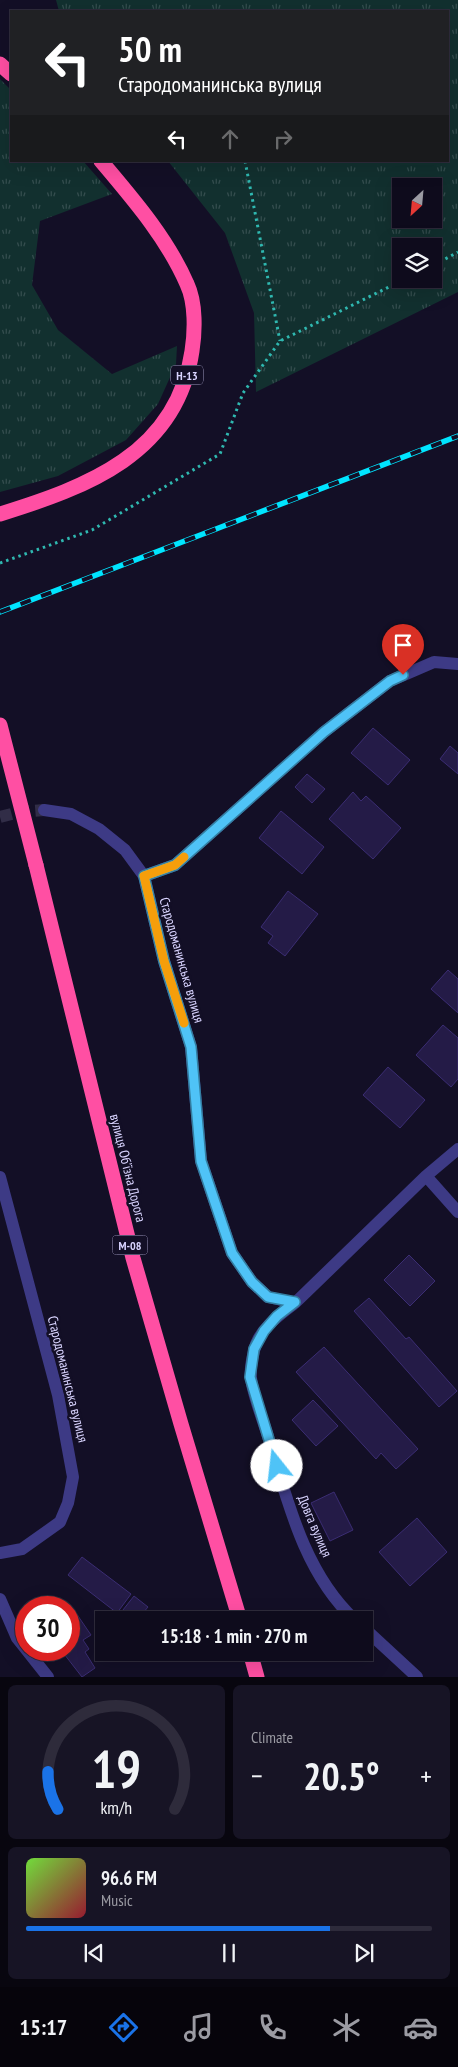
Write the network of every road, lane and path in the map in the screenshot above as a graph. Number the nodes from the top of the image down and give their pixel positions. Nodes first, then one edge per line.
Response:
1 (0, 64) edge
2 (10, 73) edge
3 (102, 162) edge
4 (245, 162) edge
5 (458, 252) edge
6 (442, 261) edge
7 (392, 285) edge
8 (280, 341) junction
9 (0, 514) edge
10 (0, 563) edge
11 (458, 664) edge
12 (0, 725) edge
13 (44, 810) tunnel mouth
14 (144, 876) junction
15 (458, 1149) edge
16 (426, 1176) junction
17 (0, 1177) edge
18 (458, 1212) edge
19 (295, 1302) junction
20 (0, 1554) edge
21 (0, 1600) edge
22 (237, 1611) edge
23 (345, 1611) edge
24 (373, 1636) edge
25 (253, 1661) edge
26 (48, 1677) edge
27 (257, 1677) edge
28 (417, 1677) edge

1 - 2 highway
3 - 9 highway, Н-13
4 - 8 path
5 - 6 path
7 - 8 path
8 - 10 path
11 - 14 street
12 - 22 highway, вулиця Обʼїзна Дорога / М-08, bridge
13 - 14 street, Стародоманинська вулиця
14 - 19 street, Стародоманинська вулиця
15 - 16 street
16 - 18 street
16 - 19 street
17 - 20 street, Стародоманинська вулиця
19 - 23 street, Довга вулиця
21 - 26 street
24 - 28 street
25 - 27 highway

